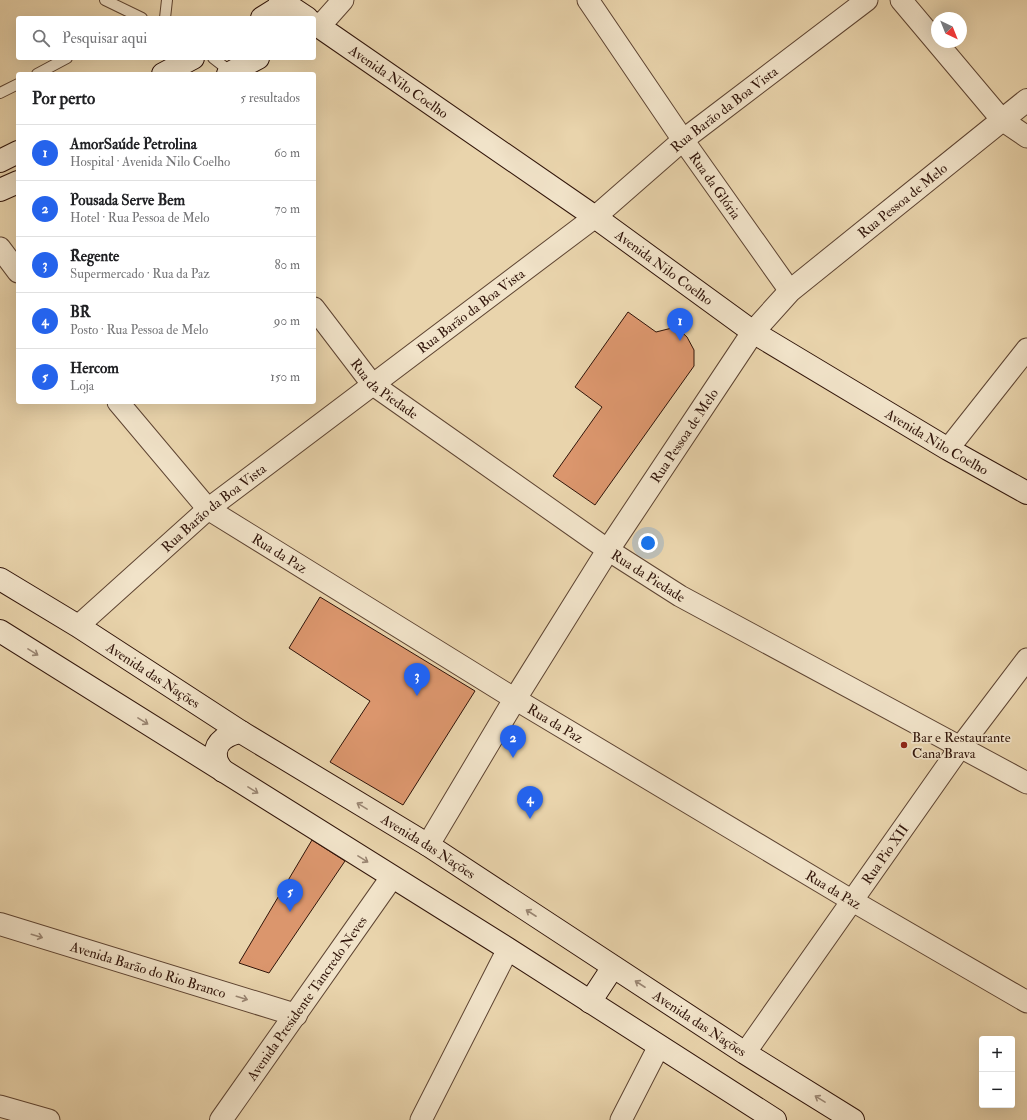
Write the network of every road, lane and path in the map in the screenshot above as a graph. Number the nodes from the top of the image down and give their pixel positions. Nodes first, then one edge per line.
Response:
1 (104, 0) edge
2 (167, 0) edge
3 (343, 0) edge
4 (588, 0) edge
5 (867, 0) edge
6 (901, 0) edge
7 (287, 1) edge
8 (138, 16) edge
9 (164, 16) edge
10 (265, 16) edge
11 (305, 16) edge
12 (316, 22) edge
13 (316, 25) edge
14 (63, 60) edge
15 (189, 60) edge
16 (215, 60) edge
17 (254, 60) edge
18 (41, 72) edge
19 (167, 72) edge
20 (229, 72) edge
21 (232, 72) edge
22 (16, 85) edge
23 (0, 93) edge
24 (1027, 100) edge
25 (1002, 120) junction
26 (1027, 137) edge
27 (683, 140) junction
28 (16, 153) edge
29 (0, 161) edge
30 (16, 183) edge
31 (0, 190) edge
32 (595, 217) junction
33 (0, 248) edge
34 (16, 269) edge
35 (790, 291) junction
36 (316, 311) edge
37 (753, 332) junction
38 (1027, 349) edge
39 (372, 384) junction
40 (120, 404) edge
41 (948, 450) junction
42 (1027, 493) edge
43 (208, 509) junction
44 (608, 550) junction
45 (0, 579) edge
46 (78, 626) junction
47 (0, 631) edge
48 (1027, 659) edge
49 (515, 699) junction
50 (241, 732) junction
51 (961, 746) junction
52 (223, 771) junction
53 (1027, 783) edge
54 (428, 846) junction
55 (392, 877) junction
56 (851, 900) junction
57 (0, 924) edge
58 (508, 949) junction
59 (613, 967) junction
60 (590, 1002) junction
61 (1027, 1002) edge
62 (296, 1015) junction
63 (660, 1046) junction
64 (745, 1053) junction
65 (0, 1106) edge
66 (49, 1120) edge
67 (222, 1120) edge
68 (421, 1120) edge
69 (621, 1120) edge
70 (775, 1120) edge
71 (853, 1120) edge

1 - 8 lane
2 - 9 lane
3 - 12 street
4 - 27 street, Rua da Glória
5 - 27 street, Rua Barão da Boa Vista
6 - 25 street
7 - 10 main road
7 - 11 main road, Avenida Nilo Coelho
13 - 32 main road, Avenida Nilo Coelho
14 - 18 lane
15 - 19 main road
16 - 20 lane
17 - 21 main road
22 - 23 lane
24 - 25 main road, Rua Pessoa de Melo
25 - 26 street
25 - 35 main road, Rua Pessoa de Melo
27 - 32 street, Rua Barão da Boa Vista
27 - 35 street, Rua da Glória
28 - 29 main road
30 - 31 main road
32 - 37 main road, Avenida Nilo Coelho
32 - 39 street, Rua Barão da Boa Vista
33 - 34 street
35 - 37 main road, Rua Pessoa de Melo
36 - 39 street, Rua da Piedade
37 - 41 main road, Avenida Nilo Coelho
37 - 44 main road, Rua Pessoa de Melo
38 - 41 street
39 - 43 street, Rua Barão da Boa Vista
39 - 44 street, Rua da Piedade
40 - 43 street, Rua da Paz
41 - 42 main road, Avenida Nilo Coelho
43 - 46 street, Rua Barão da Boa Vista
43 - 49 street, Rua da Paz
44 - 49 main road, Rua Pessoa de Melo
44 - 51 street, Rua da Piedade
45 - 46 main road, Avenida das Nações
46 - 50 main road, Avenida das Nações
47 -> 52 main road
48 - 51 street, Rua Pio XII
49 - 54 main road, Rua Pessoa de Melo
49 - 56 street, Rua da Paz
50 - 52 main road
54 -> 50 main road, Avenida das Nações
51 - 53 street, Rua da Piedade
51 - 56 street, Rua Pio XII
52 -> 55 main road
59 -> 54 main road, Avenida das Nações
55 - 58 main road
55 - 62 main road, Avenida Presidente Tancredo Neves
56 - 61 street, Rua da Paz
56 - 64 street, Rua Pio XII
57 -> 62 main road, Avenida Barão do Rio Branco
58 - 60 main road
58 - 68 street
59 - 60 main road
64 -> 59 main road, Avenida das Nações
60 - 63 main road
62 - 67 main road, Avenida Presidente Tancredo Neves
63 - 69 street
63 - 70 main road
71 -> 64 main road, Avenida das Nações
65 - 66 street

